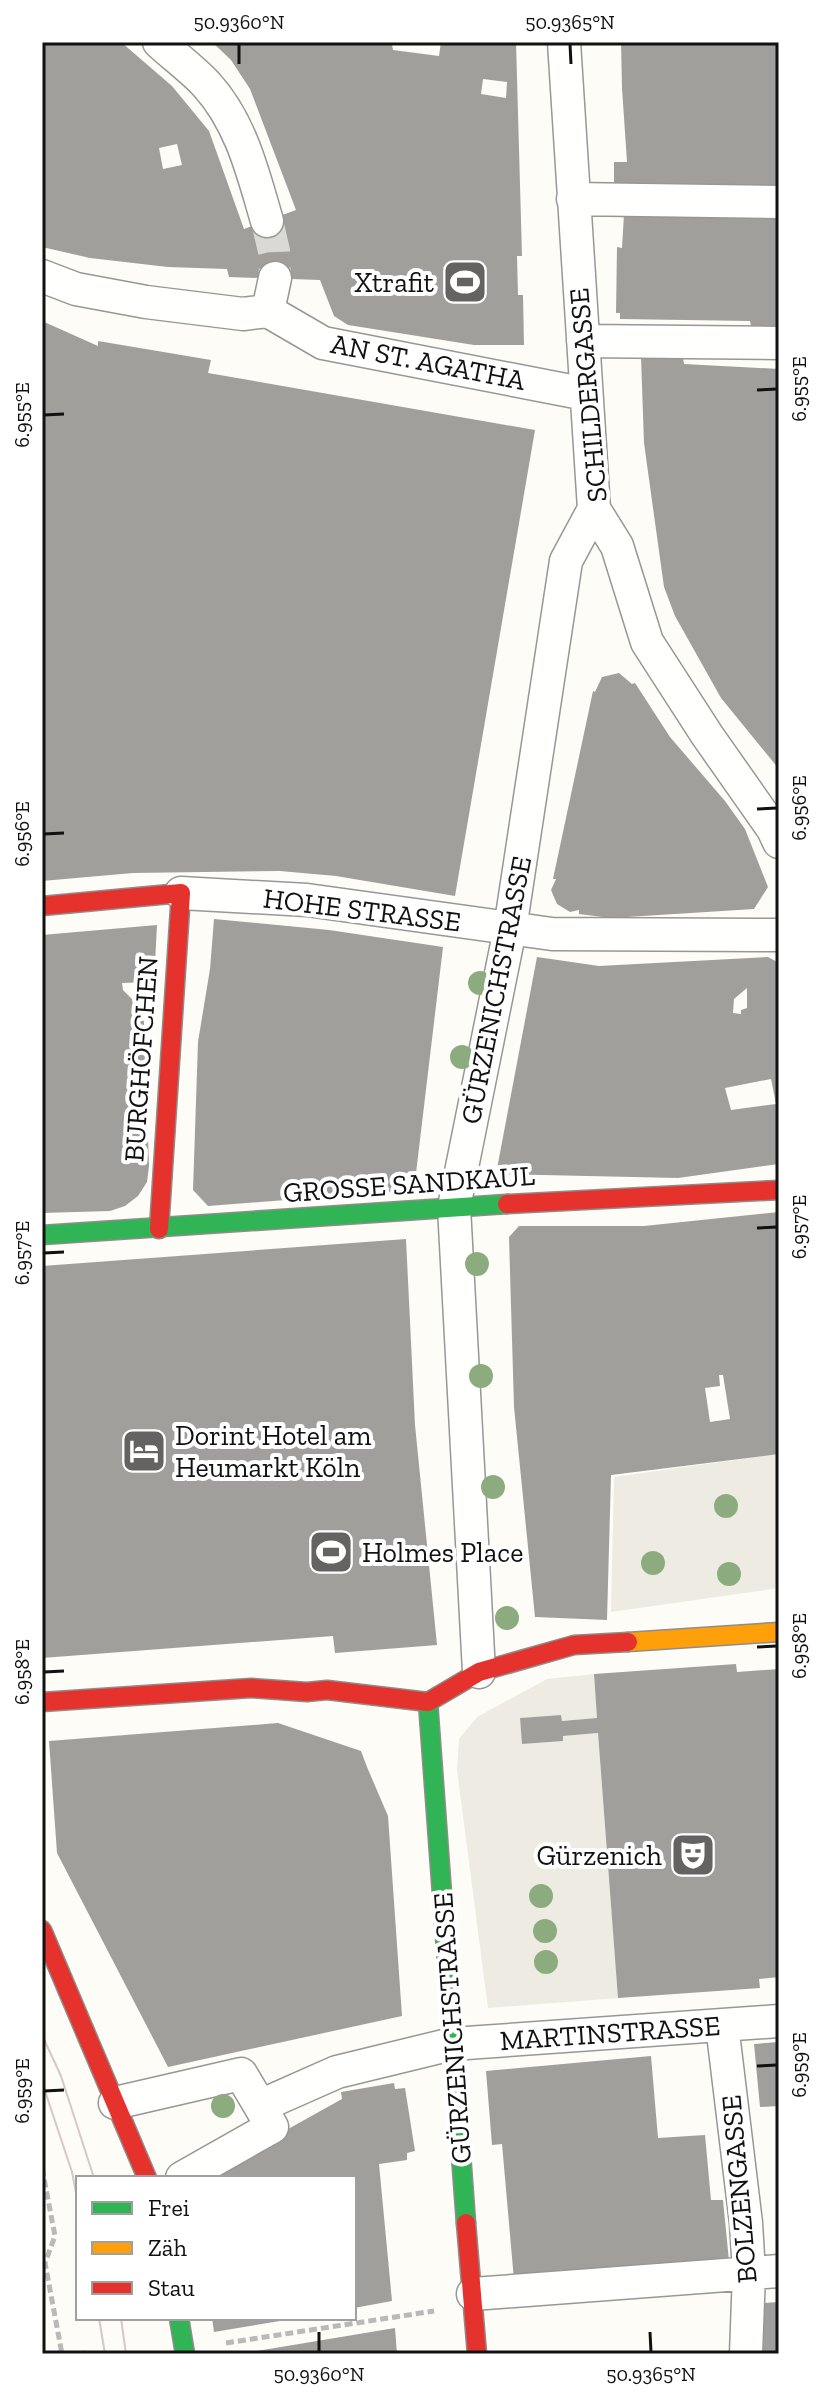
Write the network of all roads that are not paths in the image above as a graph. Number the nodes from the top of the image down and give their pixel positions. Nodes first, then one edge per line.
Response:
1 (159, 42) edge
2 (564, 42) edge
3 (573, 199) junction
4 (779, 202) edge
5 (267, 221) tunnel mouth
6 (42, 276) edge
7 (275, 278) tunnel mouth
8 (268, 311) junction
9 (583, 341) junction
10 (779, 343) edge
11 (586, 394) junction
12 (594, 509) junction
13 (779, 842) edge
14 (181, 893) junction
15 (42, 906) edge
16 (510, 929) junction
17 (779, 935) edge
18 (779, 1190) edge
19 (454, 1207) junction
20 (159, 1229) junction
21 (42, 1235) edge
22 (779, 1632) edge
23 (479, 1672) junction
24 (42, 1702) edge
25 (428, 1702) junction
26 (42, 1930) edge
27 (779, 2021) edge
28 (722, 2025) junction
29 (452, 2044) junction
30 (115, 2103) junction
31 (260, 2106) junction
32 (146, 2176) edge
33 (186, 2176) edge
34 (764, 2272) edge
35 (474, 2301) junction
36 (179, 2320) edge
37 (185, 2352) edge
38 (477, 2354) edge
39 (746, 2354) edge

1 - 5 street
2 - 3 street, SCHILDERGASSE
3 - 4 street
3 - 9 street, SCHILDERGASSE
6 - 8 street
7 - 8 street
8 - 11 street, AN ST. AGATHA
9 - 10 street
9 - 11 street, SCHILDERGASSE
11 - 12 street, SCHILDERGASSE
12 - 13 street, SCHILDERGASSE
12 - 16 street, GÜRZENICHSTRASSE
14 - 15 street, HOHE STRASSE
14 - 16 street, HOHE STRASSE
14 - 20 street, BURGHÖFCHEN
16 - 17 street, HOHE STRASSE
16 - 19 street, GÜRZENICHSTRASSE
18 - 19 street, GROSSE SANDKAUL
19 - 20 street, GROSSE SANDKAUL
19 - 23 street, GÜRZENICHSTRASSE
20 - 21 street, GROSSE SANDKAUL
22 - 23 street
23 - 25 street
24 - 25 street
25 - 29 street, GÜRZENICHSTRASSE
26 - 30 street
27 - 28 street, MARTINSTRASSE
28 - 29 street, MARTINSTRASSE
28 - 34 street, BOLZENGASSE
29 - 31 street, MARTINSTRASSE
29 - 35 street, GÜRZENICHSTRASSE
30 - 31 street
30 - 32 street
31 - 33 street
34 - 35 street
34 - 39 street, BOLZENGASSE
35 - 38 street, GÜRZENICHSTRASSE
36 - 37 street

